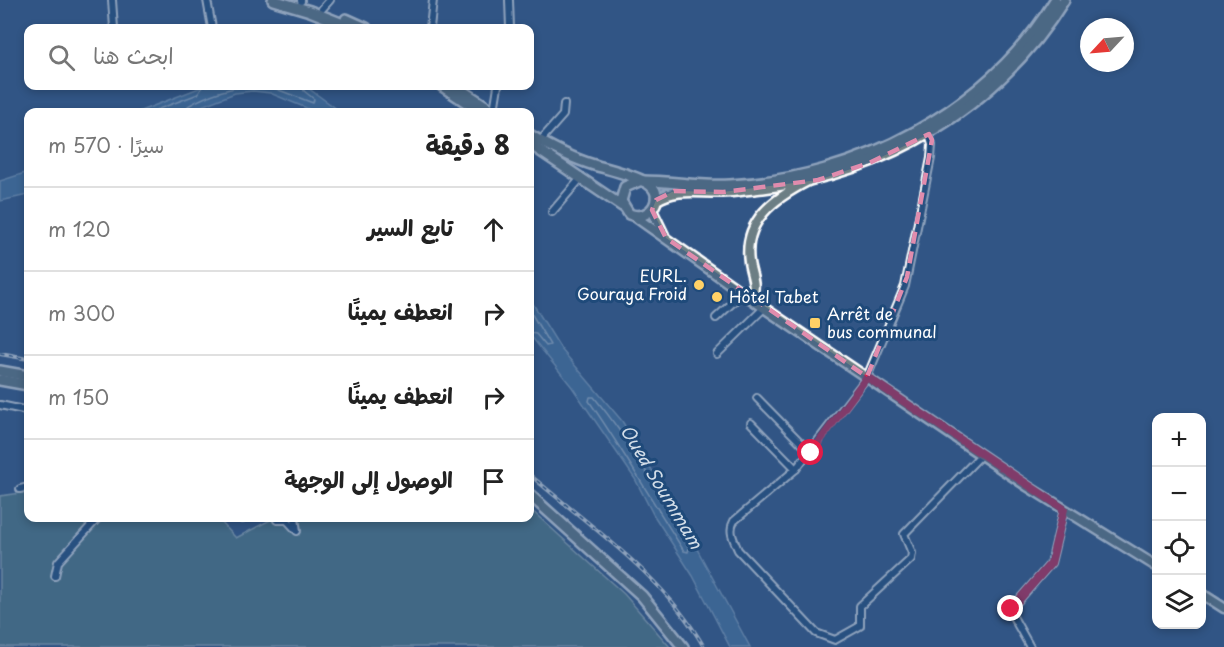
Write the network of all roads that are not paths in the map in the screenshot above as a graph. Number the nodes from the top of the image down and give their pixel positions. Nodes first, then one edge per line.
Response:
1 (112, 0) edge
2 (207, 0) edge
3 (273, 0) edge
4 (299, 0) edge
5 (330, 0) edge
6 (434, 0) edge
7 (508, 0) edge
8 (1055, 0) edge
9 (1064, 0) edge
10 (322, 9) junction
11 (114, 24) edge
12 (211, 24) edge
13 (343, 24) edge
14 (357, 24) edge
15 (431, 24) edge
16 (510, 24) edge
17 (447, 90) edge
18 (461, 90) edge
19 (497, 90) edge
20 (564, 104) dead end
21 (475, 108) edge
22 (488, 108) edge
23 (495, 108) edge
24 (928, 134) junction
25 (534, 137) edge
26 (540, 141) junction
27 (534, 147) edge
28 (581, 178) junction
29 (641, 181) junction
30 (809, 181) junction
31 (656, 200) junction
32 (622, 206) junction
33 (652, 210) junction
34 (552, 212) dead end
35 (634, 216) junction
36 (666, 238) junction
37 (747, 296) junction
38 (764, 308) junction
39 (716, 318) dead end
40 (717, 354) dead end
41 (0, 371) edge
42 (24, 375) edge
43 (867, 377) junction
44 (0, 380) edge
45 (24, 384) edge
46 (757, 398) dead end
47 (0, 405) edge
48 (24, 410) edge
49 (751, 423) dead end
50 (811, 453) junction
51 (981, 455) junction
52 (796, 469) junction
53 (24, 488) edge
54 (20, 489) dead end
55 (534, 499) edge
56 (1064, 509) junction
57 (94, 522) edge
58 (289, 522) edge
59 (296, 522) edge
60 (1152, 564) edge
61 (55, 576) dead end
62 (1206, 597) edge
63 (1224, 608) edge
64 (683, 647) edge
65 (1030, 647) edge

1 - 11 street
2 - 12 street
3 - 13 highway
4 - 10 highway
5 - 10 street
6 - 15 street
7 - 16 street
8 - 29 highway
9 - 24 highway
10 - 14 highway
17 - 21 highway
18 - 22 highway
19 - 23 street
20 - 26 street
24 - 30 highway
24 - 43 street
25 - 26 highway
26 - 29 highway
27 - 28 highway
28 - 32 highway
28 - 34 street
29 - 31 highway
29 - 32 highway
30 - 31 highway
30 - 37 main road
31 - 33 highway
32 - 35 highway
33 - 35 highway
33 - 36 main road
35 - 36 main road
36 - 37 main road
37 - 38 main road
37 - 39 street
38 - 40 street
38 - 43 main road
41 - 42 highway
43 - 50 street
43 - 51 main road
44 - 45 highway
46 - 50 street
47 - 48 street
49 - 52 street
50 - 52 street
51 - 52 street
51 - 56 main road
53 - 54 street
55 - 64 highway
56 - 60 main road
56 - 65 street
57 - 61 street
58 - 59 street
62 - 63 main road

